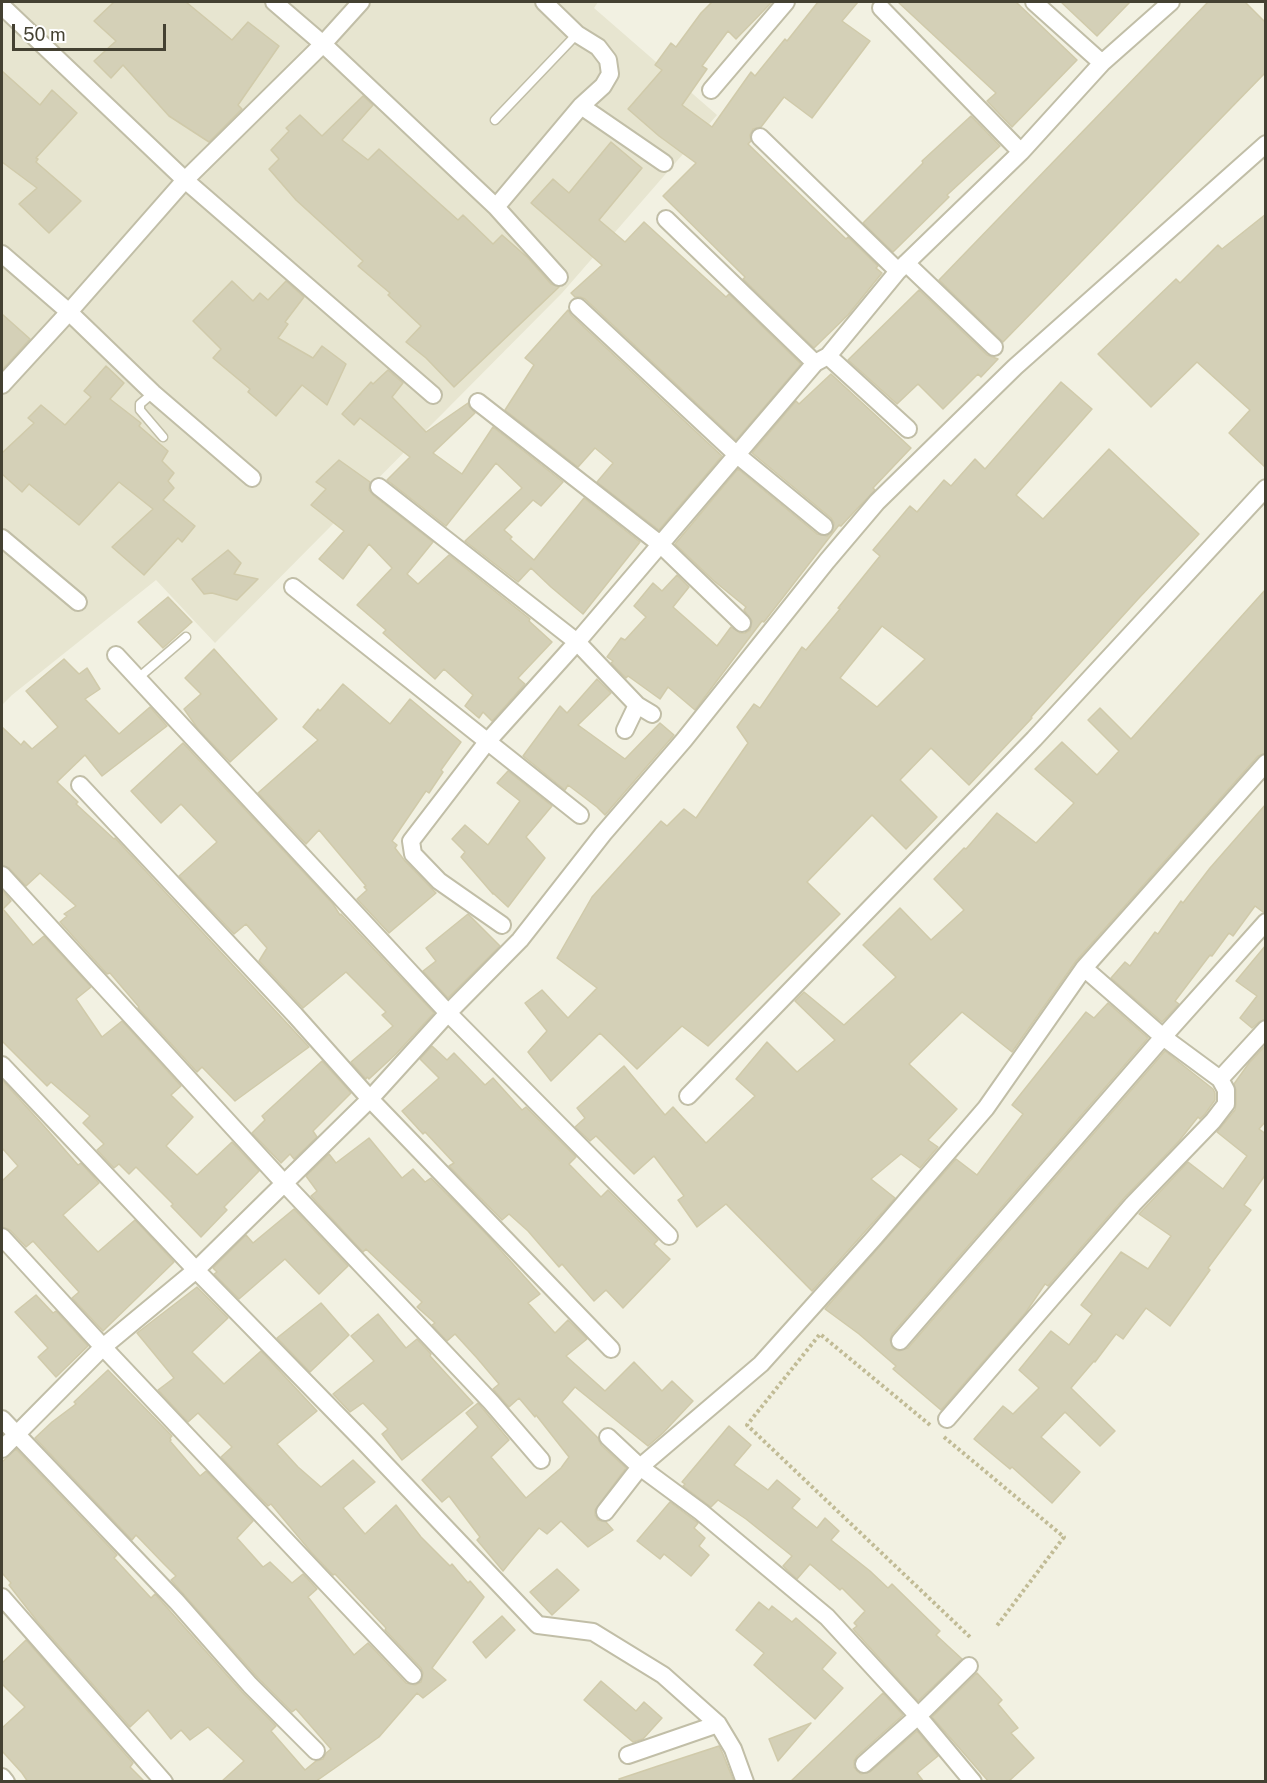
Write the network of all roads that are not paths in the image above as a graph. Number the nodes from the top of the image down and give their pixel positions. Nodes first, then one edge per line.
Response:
1 (274, 2) edge
2 (361, 2) edge
3 (544, 2) edge
4 (786, 2) edge
5 (1034, 2) edge
6 (1171, 2) edge
7 (2, 6) edge
8 (881, 8) dead end
9 (577, 34) junction
10 (323, 44) junction
11 (1102, 63) junction
12 (711, 90) dead end
13 (580, 106) junction
14 (495, 120) dead end
15 (760, 137) dead end
16 (1266, 144) edge
17 (1021, 152) junction
18 (664, 163) dead end
19 (185, 180) junction
20 (496, 207) junction
21 (666, 219) dead end
22 (2, 254) edge
23 (902, 267) junction
24 (559, 277) dead end
25 (578, 307) dead end
26 (69, 312) junction
27 (994, 347) dead end
28 (821, 360) junction
29 (2, 385) edge
30 (153, 393) junction
31 (433, 395) dead end
32 (478, 402) dead end
33 (908, 429) dead end
34 (163, 437) dead end
35 (736, 454) junction
36 (252, 478) dead end
37 (380, 487) dead end
38 (1266, 488) edge
39 (824, 526) dead end
40 (2, 538) edge
41 (660, 544) junction
42 (293, 587) dead end
43 (78, 602) dead end
44 (742, 623) dead end
45 (186, 637) dead end
46 (577, 642) junction
47 (116, 655) dead end
48 (137, 679) junction
49 (637, 705) junction
50 (652, 714) dead end
51 (625, 730) dead end
52 (487, 742) junction
53 (1266, 763) edge
54 (80, 784) dead end
55 (580, 815) dead end
56 (2, 875) edge
57 (1266, 922) edge
58 (502, 925) dead end
59 (1084, 968) junction
60 (448, 1013) junction
61 (1266, 1029) edge
62 (1163, 1037) junction
63 (2, 1065) edge
64 (1220, 1080) junction
65 (688, 1096) dead end
66 (370, 1099) junction
67 (284, 1183) junction
68 (669, 1236) dead end
69 (2, 1237) edge
70 (196, 1270) junction
71 (900, 1341) dead end
72 (103, 1347) junction
73 (611, 1349) dead end
74 (2, 1419) edge
75 (947, 1419) dead end
76 (16, 1435) junction
77 (608, 1437) dead end
78 (2, 1449) edge
79 (541, 1460) dead end
80 (640, 1467) junction
81 (605, 1512) dead end
82 (2, 1597) edge
83 (969, 1666) dead end
84 (413, 1675) dead end
85 (918, 1716) junction
86 (718, 1724) junction
87 (316, 1751) dead end
88 (628, 1755) dead end
89 (864, 1764) dead end
90 (2, 1777) edge
91 (6, 1782) edge
92 (164, 1782) edge
93 (744, 1782) edge
94 (973, 1782) edge

1 - 10 street
2 - 10 street
3 - 9 street
4 - 12 street
5 - 11 street
6 - 11 street
7 - 19 street
8 - 17 street
9 - 13 street
9 - 14 lane
10 - 19 street
10 - 20 street
11 - 17 street
13 - 18 street
13 - 20 street
15 - 23 street
16 - 60 street
17 - 23 street
19 - 26 street
19 - 31 street
20 - 24 street
21 - 28 street
22 - 26 street
23 - 27 street
23 - 28 street
25 - 35 street
26 - 29 street
26 - 30 street
28 - 33 street
28 - 35 street
30 - 34 lane
30 - 36 street
32 - 41 street
35 - 39 street
35 - 41 street
37 - 46 street
38 - 65 street
40 - 43 street
41 - 44 street
41 - 46 street
42 - 52 street
45 - 48 lane
46 - 49 street
46 - 52 street
47 - 48 street
48 - 60 street
49 - 50 street
49 - 51 street
52 - 55 street
52 - 58 street
53 - 59 street
54 - 66 street
56 - 67 street
57 - 62 street
59 - 62 street
59 - 80 street
60 - 66 street
60 - 68 street
61 - 64 street
62 - 64 street
62 - 71 street
63 - 70 street
64 - 75 street
66 - 67 street
66 - 73 street
67 - 70 street
67 - 79 street
69 - 72 street
70 - 72 street
70 - 86 street
72 - 76 street
72 - 84 street
74 - 76 street
76 - 78 street
76 - 87 street
77 - 80 street
80 - 81 street
80 - 85 street
82 - 92 street
83 - 85 street
85 - 89 street
85 - 94 street
86 - 88 street
86 - 93 street
90 - 91 street

